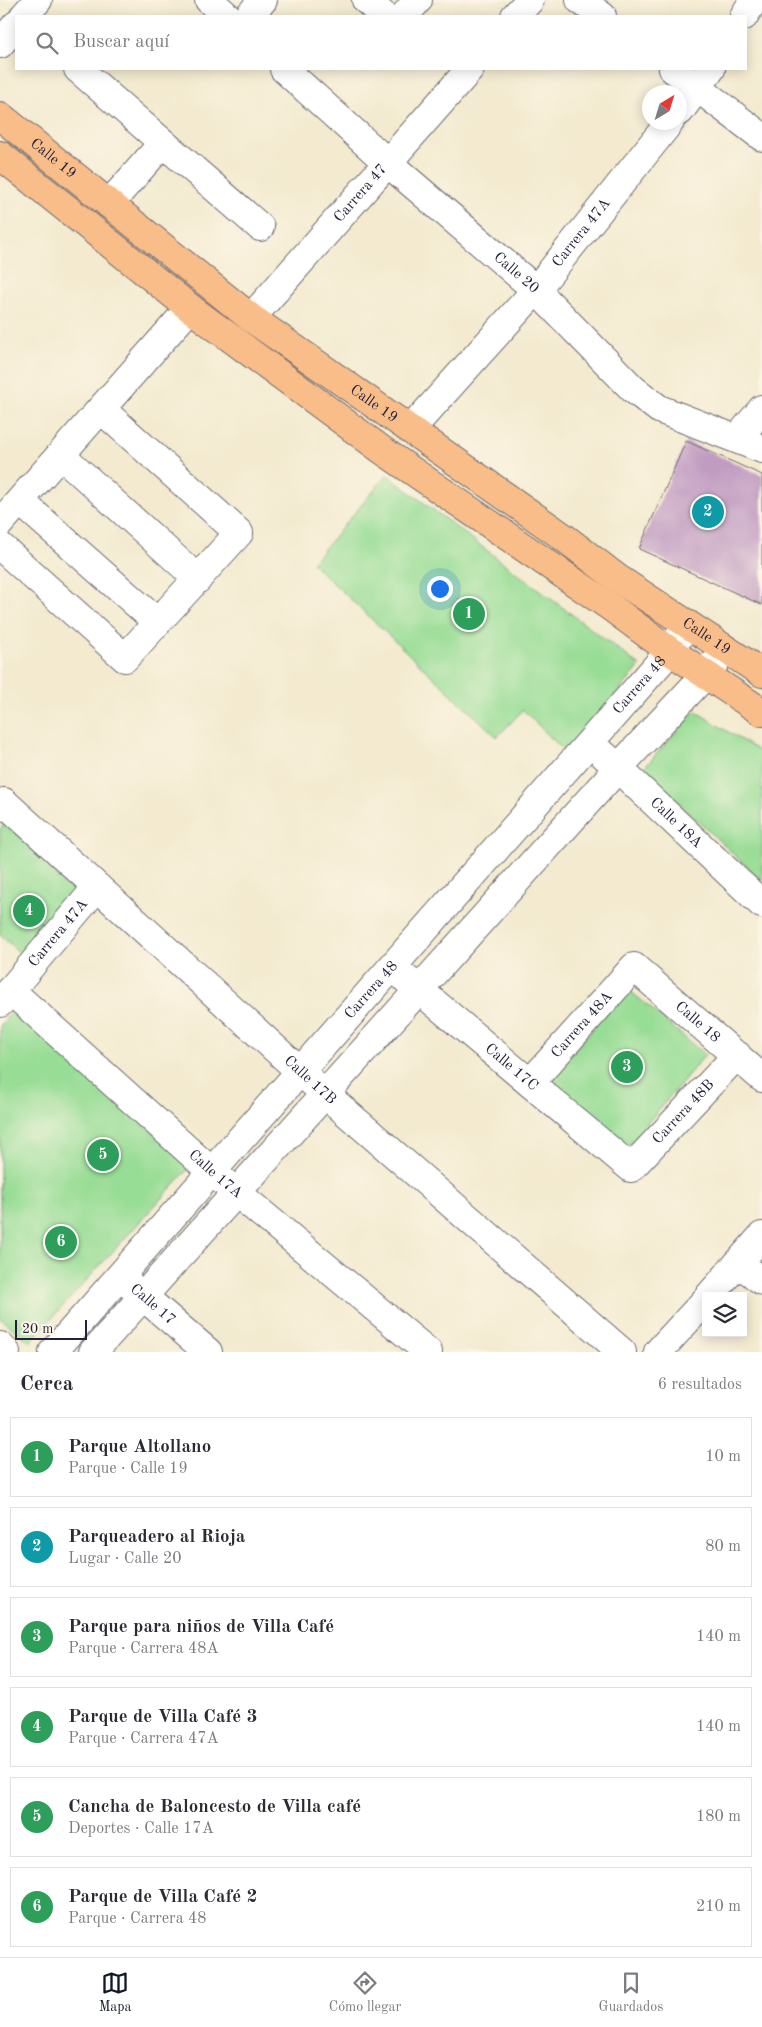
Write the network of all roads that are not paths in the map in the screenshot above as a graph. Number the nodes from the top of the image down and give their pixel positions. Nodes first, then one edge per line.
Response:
1 (38, 0) edge
2 (209, 0) edge
3 (263, 0) edge
4 (366, 0) edge
5 (418, 0) edge
6 (530, 0) edge
7 (580, 0) edge
8 (754, 0) edge
9 (25, 15) edge
10 (226, 15) edge
11 (250, 15) edge
12 (383, 15) edge
13 (405, 15) edge
14 (517, 15) edge
15 (601, 15) edge
16 (745, 15) edge
17 (15, 26) edge
18 (0, 44) edge
19 (79, 70) edge
20 (285, 70) edge
21 (469, 70) edge
22 (677, 70) edge
23 (705, 78) edge
24 (687, 102) edge
25 (0, 116) edge
26 (664, 130) edge
27 (762, 137) edge
28 (163, 143) junction
29 (0, 155) edge
30 (388, 164) junction
31 (109, 204) junction
32 (260, 227) dead end
33 (536, 290) junction
34 (190, 308) junction
35 (251, 318) junction
36 (762, 408) edge
37 (101, 409) junction
38 (410, 429) junction
39 (750, 443) edge
40 (61, 455) junction
41 (20, 501) junction
42 (0, 523) edge
43 (0, 546) edge
44 (198, 579) junction
45 (157, 622) junction
46 (687, 624) junction
47 (725, 649) junction
48 (670, 651) junction
49 (762, 673) edge
50 (705, 675) junction
51 (762, 712) edge
52 (591, 742) junction
53 (618, 768) junction
54 (2, 805) edge
55 (97, 887) junction
56 (762, 904) edge
57 (634, 967) joint
58 (392, 968) junction
59 (419, 990) junction
60 (5, 996) edge
61 (737, 1055) junction
62 (300, 1072) junction
63 (762, 1078) edge
64 (530, 1084) junction
65 (325, 1094) junction
66 (631, 1168) joint
67 (212, 1172) junction
68 (237, 1192) junction
69 (762, 1236) edge
70 (739, 1263) junction
71 (120, 1276) junction
72 (762, 1281) edge
73 (713, 1292) edge
74 (143, 1296) junction
75 (702, 1304) edge
76 (0, 1346) edge
77 (6, 1352) edge
78 (53, 1352) edge
79 (93, 1352) edge
80 (208, 1352) edge
81 (428, 1352) edge
82 (622, 1352) edge
83 (658, 1352) edge

1 - 9 street
2 - 10 street
3 - 11 street
4 - 12 street
5 - 13 street
6 - 14 street
7 - 15 street
8 - 16 street
17 - 18 street
19 - 28 street
20 - 30 street, Calle 20
21 - 30 street, Carrera 47
22 - 23 street
23 - 24 street
23 - 27 street
25 - 31 main road, Calle 19
26 - 33 street, Carrera 47A
28 - 31 street
28 - 32 street
29 - 34 main road, Calle 19
30 - 33 street, Calle 20
30 - 35 street, Carrera 47
31 - 35 main road, Calle 19
33 - 38 street, Carrera 47A
33 - 39 street, Calle 20
34 - 37 street
34 - 48 main road, Calle 19
35 - 38 main road, Calle 19
36 - 39 street
37 - 40 street
37 - 44 street
38 - 46 main road, Calle 19
40 - 41 street
40 - 44 street
41 - 42 street
41 - 45 street
43 - 45 street
44 - 45 street
46 - 47 main road, Calle 19
46 - 48 street, Carrera 48
47 - 49 main road, Calle 19
47 - 50 street
48 - 50 main road, Calle 19
48 - 52 street, Carrera 48
50 - 51 main road, Calle 19
50 - 53 street
52 - 53 street, Calle 18A
52 - 58 street, Carrera 48
53 - 56 street, Calle 18A
53 - 59 street
54 - 55 street, Calle 17B
55 - 60 street, Carrera 47A
55 - 62 street, Calle 17B
57 - 61 street, Calle 18
57 - 64 street, Carrera 48A
58 - 59 street, Calle 17C
58 - 62 street, Carrera 48
59 - 64 street, Calle 17C
59 - 65 street
60 - 67 street, Calle 17A
61 - 63 street, Calle 18
61 - 66 street, Carrera 48B
62 - 65 street, Calle 17B
62 - 67 street, Carrera 48
64 - 66 street, Calle 17C
65 - 68 street
65 - 82 street, Calle 17B
67 - 68 street, Calle 17A
67 - 71 street, Carrera 48
68 - 74 street
68 - 81 street, Calle 17A
69 - 70 street
70 - 72 street
70 - 73 street
71 - 74 street, Calle 17
71 - 78 street, Carrera 48
74 - 79 street
74 - 80 street, Calle 17
75 - 83 street
76 - 77 street

